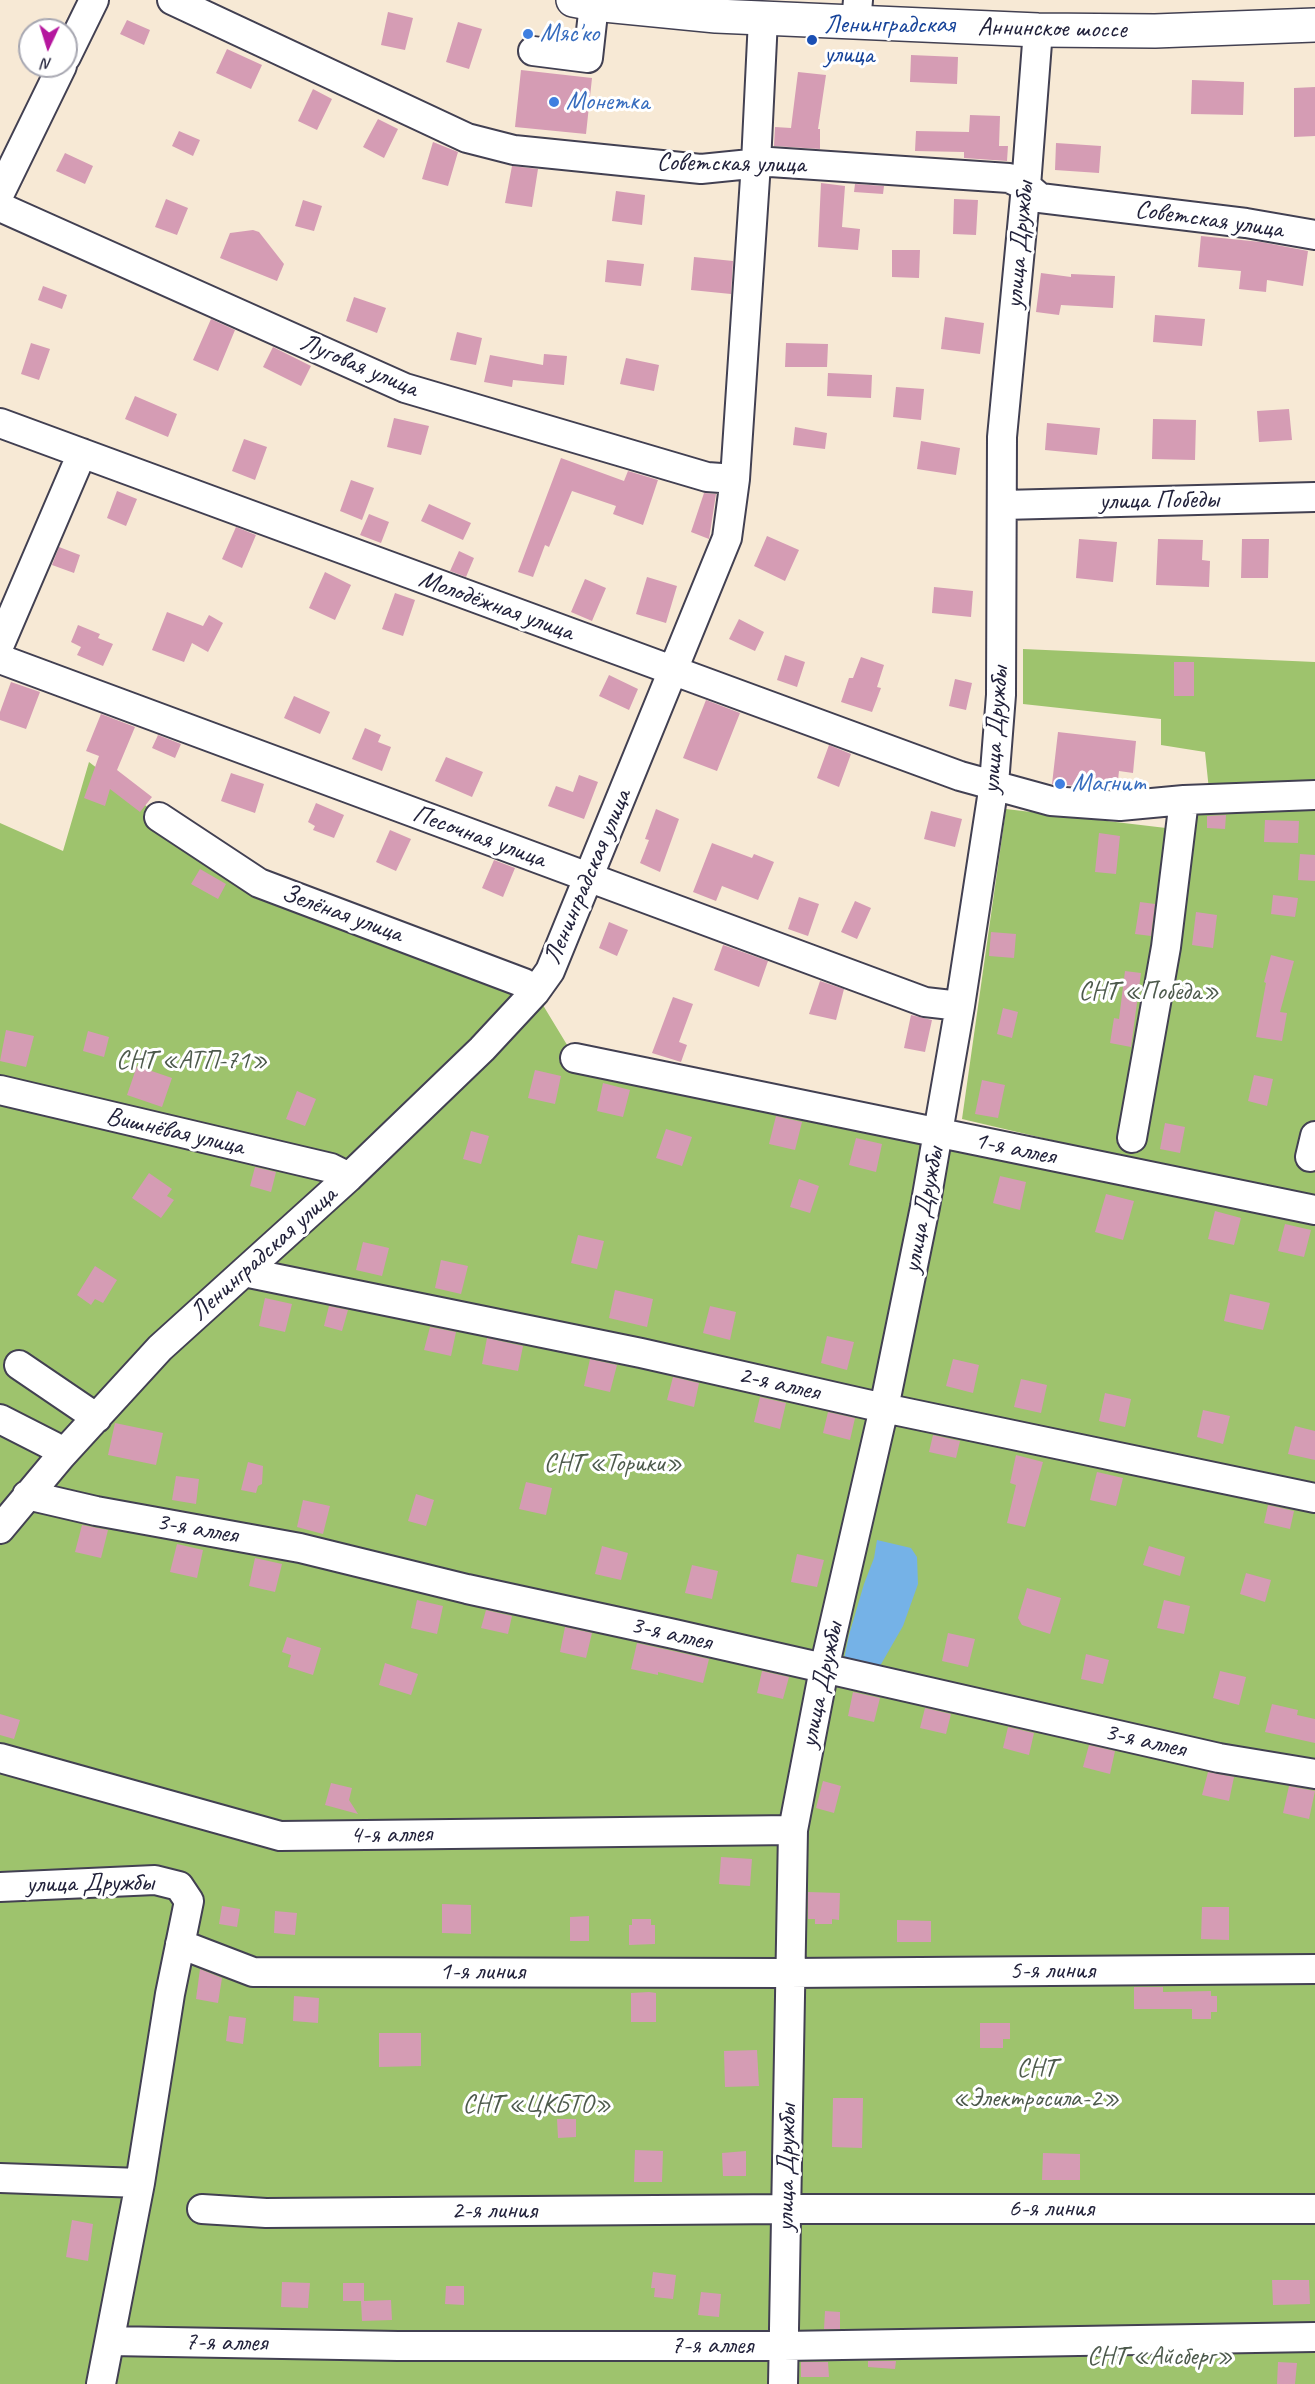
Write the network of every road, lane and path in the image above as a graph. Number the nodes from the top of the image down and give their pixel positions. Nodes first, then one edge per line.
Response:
1 (94, 0) edge
2 (172, 0) edge
3 (584, 2) edge
4 (857, 12) edge
5 (763, 19) junction
6 (1315, 25) edge
7 (1038, 30) junction
8 (78, 33) edge
9 (533, 51) dead end
10 (56, 78) edge
11 (756, 164) junction
12 (1026, 186) junction
13 (0, 193) edge
14 (0, 207) edge
15 (1315, 234) edge
16 (0, 423) edge
17 (82, 453) junction
18 (735, 479) junction
19 (1315, 497) edge
20 (1003, 505) junction
21 (0, 644) edge
22 (0, 659) edge
23 (672, 671) junction
24 (994, 784) junction
25 (1315, 795) edge
26 (1184, 800) junction
27 (159, 817) dead end
28 (588, 878) junction
29 (535, 992) junction
30 (960, 1006) junction
31 (575, 1058) dead end
32 (0, 1090) edge
33 (939, 1133) junction
34 (1132, 1137) dead end
35 (349, 1177) junction
36 (1315, 1210) edge
37 (244, 1272) junction
38 (19, 1365) dead end
39 (884, 1408) junction
40 (97, 1418) junction
41 (0, 1419) edge
42 (61, 1456) junction
43 (27, 1495) junction
44 (1315, 1498) edge
45 (0, 1529) edge
46 (824, 1669) junction
47 (0, 1758) edge
48 (1315, 1774) edge
49 (793, 1830) junction
50 (0, 1887) edge
51 (180, 1944) junction
52 (1315, 1969) edge
53 (789, 1973) junction
54 (0, 2178) edge
55 (140, 2183) junction
56 (202, 2209) dead end
57 (786, 2209) junction
58 (1315, 2209) edge
59 (1315, 2337) edge
60 (110, 2341) junction
61 (784, 2346) junction
62 (101, 2384) edge
63 (783, 2384) edge

1 - 8 street
2 - 11 street, Советская улица
3 - 5 main road, Аннинское шоссе
3 - 9 street
4 - 5 main road, Аннинское шоссе
4 - 7 main road, Аннинское шоссе
5 - 11 street, Ленинградская улица
6 - 7 main road, Аннинское шоссе
7 - 12 street, улица Дружбы
10 - 13 street
11 - 12 street, Советская улица
11 - 18 street, Ленинградская улица
12 - 15 street, Советская улица
12 - 20 street, улица Дружбы
14 - 18 street, Луговая улица
16 - 17 street, Молодёжная улица
17 - 21 street
17 - 23 street, Молодёжная улица
18 - 23 street, Ленинградская улица
19 - 20 street, улица Победы
20 - 24 street, улица Дружбы
22 - 28 street, Песочная улица
23 - 24 street, Молодёжная улица
23 - 28 street, Ленинградская улица
24 - 26 street, Молодёжная улица
24 - 30 street, улица Дружбы
25 - 26 street, Молодёжная улица
26 - 34 street
27 - 29 street, Зелёная улица
28 - 29 street, Ленинградская улица
28 - 30 street, Песочная улица
29 - 35 street, Ленинградская улица
30 - 33 street, улица Дружбы
31 - 33 street, 1-я аллея
32 - 35 street, Вишнёвая улица
33 - 36 street, 1-я аллея
33 - 39 street, улица Дружбы
35 - 37 street, Ленинградская улица
37 - 39 street, 2-я аллея
37 - 40 street, Ленинградская улица
38 - 40 street
39 - 44 street, 2-я аллея
39 - 46 street, улица Дружбы
40 - 42 street, Ленинградская улица
41 - 42 street
42 - 43 street, Ленинградская улица
43 - 45 street, Ленинградская улица
43 - 46 street, 3-я аллея
46 - 48 street, 3-я аллея
46 - 49 street, улица Дружбы
47 - 49 street, 4-я аллея
49 - 53 street, улица Дружбы
50 - 51 street, улица Дружбы
51 - 53 street, 1-я линия
51 - 55 street
52 - 53 street, 5-я линия
53 - 57 street, улица Дружбы
54 - 55 street
55 - 60 street
56 - 57 street, 2-я линия
57 - 58 street, 6-я линия
57 - 61 street, улица Дружбы
59 - 61 street, 7-я аллея
60 - 61 street, 7-я аллея
60 - 62 street
61 - 63 street, улица Дружбы

